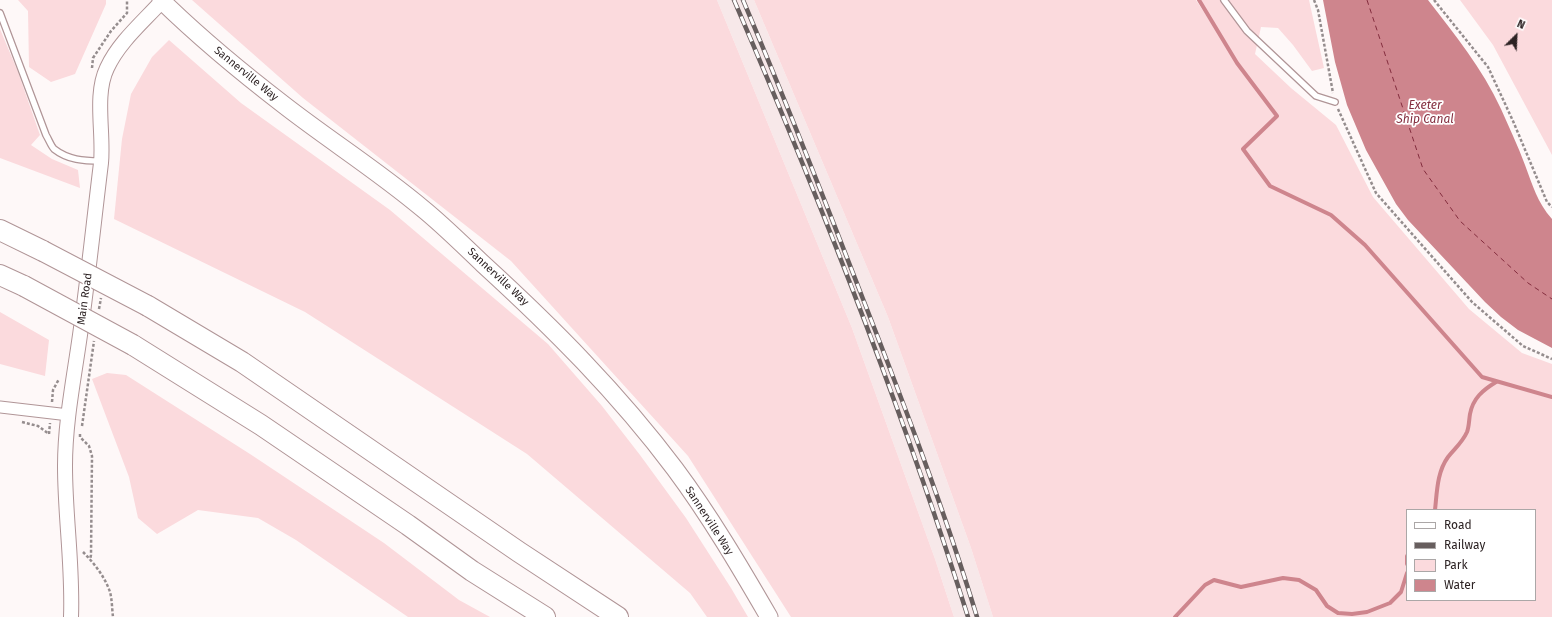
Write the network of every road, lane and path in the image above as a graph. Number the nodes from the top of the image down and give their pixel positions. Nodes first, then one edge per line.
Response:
1 (161, 0) edge
2 (1224, 0) edge
3 (1314, 0) edge
4 (1434, 0) edge
5 (0, 13) edge
6 (1335, 102) junction
7 (101, 161) junction
8 (1552, 207) edge
9 (0, 230) edge
10 (0, 275) edge
11 (1552, 359) edge
12 (0, 407) edge
13 (69, 415) junction
14 (19, 422) dead end
15 (49, 434) dead end
16 (80, 437) dead end
17 (70, 544) junction
18 (90, 560) junction
19 (71, 617) edge
20 (113, 617) edge
21 (545, 617) edge
22 (618, 617) edge
23 (769, 617) edge

1 - 7 street, Main Road
1 - 23 main road, Sannerville Way
2 - 6 lane
3 - 6 path
4 - 8 path
5 - 7 lane
6 - 11 path
7 - 13 street, Main Road
9 - 22 highway, bridge
10 - 21 highway, bridge
12 - 13 street
13 - 17 street, Main Road
14 - 15 path
16 - 18 path
17 - 18 path
17 - 19 street, Main Road
18 - 20 path

